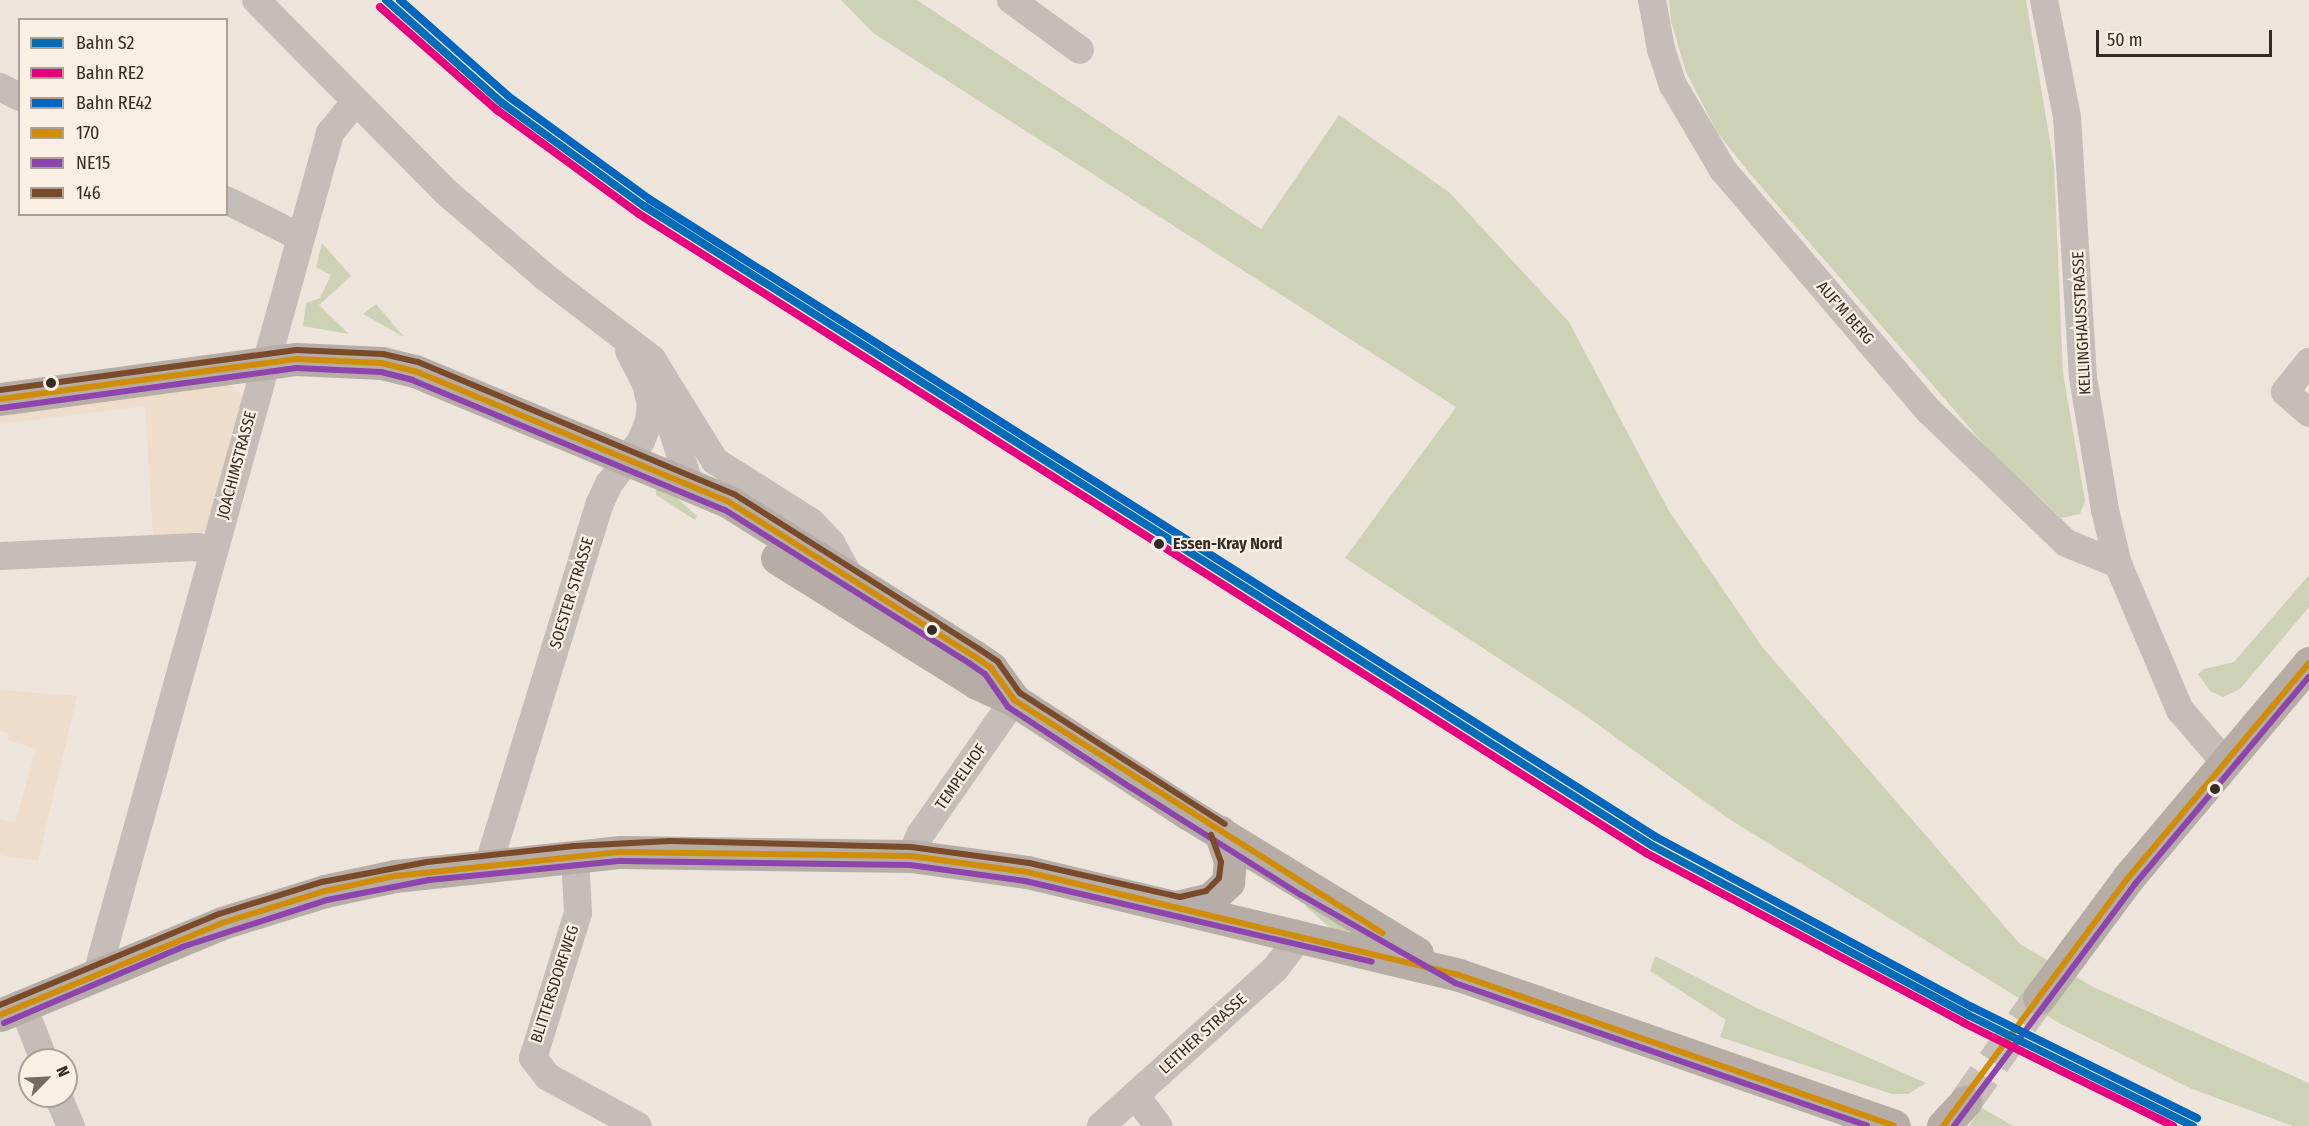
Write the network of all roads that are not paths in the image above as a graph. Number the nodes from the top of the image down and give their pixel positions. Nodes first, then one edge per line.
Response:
1 (256, 0) edge
2 (1011, 0) edge
3 (1652, 0) edge
4 (2044, 0) edge
5 (1080, 50) dead end
6 (0, 87) edge
7 (18, 96) edge
8 (355, 102) junction
9 (228, 201) edge
10 (300, 237) junction
11 (621, 335) junction
12 (2309, 347) edge
13 (2309, 354) edge
14 (2309, 362) edge
15 (265, 364) junction
16 (0, 399) edge
17 (2309, 412) edge
18 (628, 460) junction
19 (690, 485) junction
20 (214, 551) junction
21 (0, 556) edge
22 (2118, 564) junction
23 (850, 577) junction
24 (2309, 663) edge
25 (1014, 700) junction
26 (2224, 760) junction
27 (1220, 832) junction
28 (575, 855) junction
29 (911, 856) junction
30 (489, 863) junction
31 (1180, 906) junction
32 (1303, 927) junction
33 (97, 974) junction
34 (1459, 975) junction
35 (2039, 998) tunnel mouth
36 (11, 1011) edge
37 (36, 1048) edge
38 (1135, 1095) junction
39 (1813, 1096) junction
40 (1965, 1102) tunnel mouth
41 (63, 1108) edge
42 (71, 1126) edge
43 (638, 1126) edge
44 (1101, 1126) edge
45 (1158, 1126) edge
46 (1837, 1126) edge
47 (1894, 1126) edge
48 (1943, 1126) edge

1 - 8 street
2 - 5 street
3 - 22 street, AUF'M BERG
4 - 22 street, KELLINGHAUSSTRASSE
6 - 7 street
8 - 10 street, JOACHIMSTRASSE
8 - 11 street, SOESTER STRASSE
9 - 10 street
10 - 15 street, JOACHIMSTRASSE
11 - 18 street, SOESTER STRASSE
11 - 19 street, SOESTER STRASSE
11 - 23 street, SOESTER STRASSE
12 - 13 street
14 - 17 street
15 - 16 main road
15 - 18 main road
15 - 20 street, JOACHIMSTRASSE
18 - 19 main road
18 - 30 street, SOESTER STRASSE
19 - 23 main road
19 - 25 main road
20 - 21 street
20 - 33 street, JOACHIMSTRASSE
22 - 26 street, KELLINGHAUSSTRASSE
23 - 25 main road
24 - 26 main road
25 - 27 main road
25 - 29 street, TEMPELHOF
26 - 35 main road
27 - 31 main road
27 - 32 main road
27 - 34 main road
28 - 29 main road
28 - 30 main road
28 - 43 street, BLITTERSDORFWEG
29 - 31 main road
30 - 33 main road
31 - 32 main road
32 - 34 main road
32 - 38 street, LEITHER STRASSE
33 - 36 main road
34 - 39 main road
36 - 37 street
38 - 44 street, LEITHER STRASSE
38 - 45 street
39 - 46 main road
39 - 47 main road
40 - 48 main road
41 - 42 street

